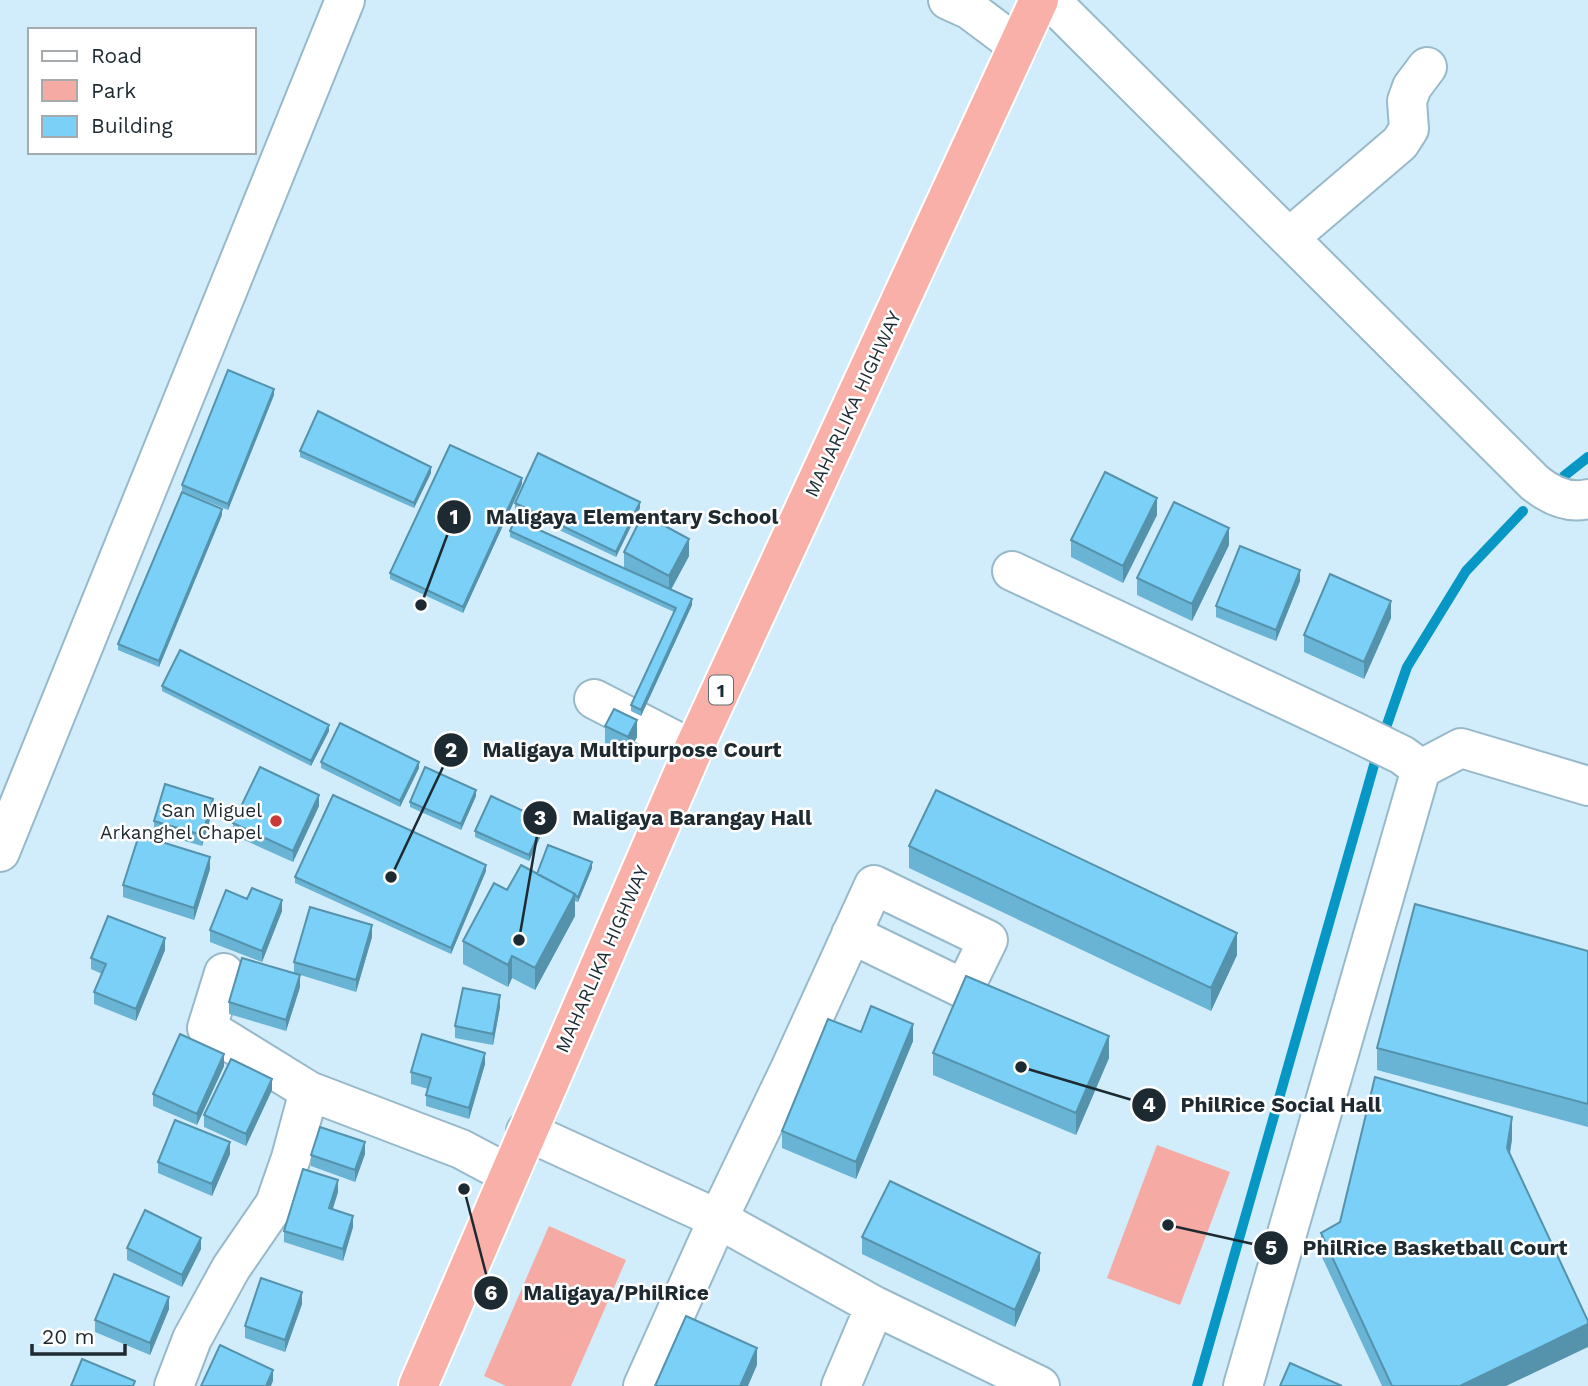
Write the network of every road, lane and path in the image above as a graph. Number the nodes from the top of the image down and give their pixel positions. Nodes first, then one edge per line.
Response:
1 (345, 0) edge
2 (948, 0) edge
3 (1039, 0) edge
4 (1051, 0) edge
5 (1018, 47) junction
6 (1427, 67) dead end
7 (1290, 237) junction
8 (1588, 499) edge
9 (1012, 571) dead end
10 (594, 699) dead end
11 (693, 750) junction
12 (1411, 762) junction
13 (1588, 786) edge
14 (0, 852) edge
15 (850, 934) dead end
16 (224, 973) dead end
17 (309, 1091) junction
18 (526, 1131) junction
19 (508, 1174) junction
20 (718, 1219) junction
21 (875, 1306) junction
22 (174, 1386) edge
23 (418, 1386) edge
24 (643, 1386) edge
25 (841, 1386) edge
26 (1040, 1386) edge
27 (1243, 1386) edge

1 - 14 street
2 - 5 street
3 - 5 highway, MAHARLIKA HIGHWAY / 1
4 - 7 street
5 - 11 highway, MAHARLIKA HIGHWAY / 1
6 - 7 street
7 - 8 street
9 - 12 street
10 - 11 street
11 - 18 highway, MAHARLIKA HIGHWAY / 1
12 - 13 street
12 - 27 street
15 - 20 street
16 - 17 street
17 - 19 street
17 - 22 street
18 - 19 highway, MAHARLIKA HIGHWAY / 1
18 - 20 street
19 - 23 highway, MAHARLIKA HIGHWAY / 1
20 - 21 street
20 - 24 street
21 - 25 street
21 - 26 street

